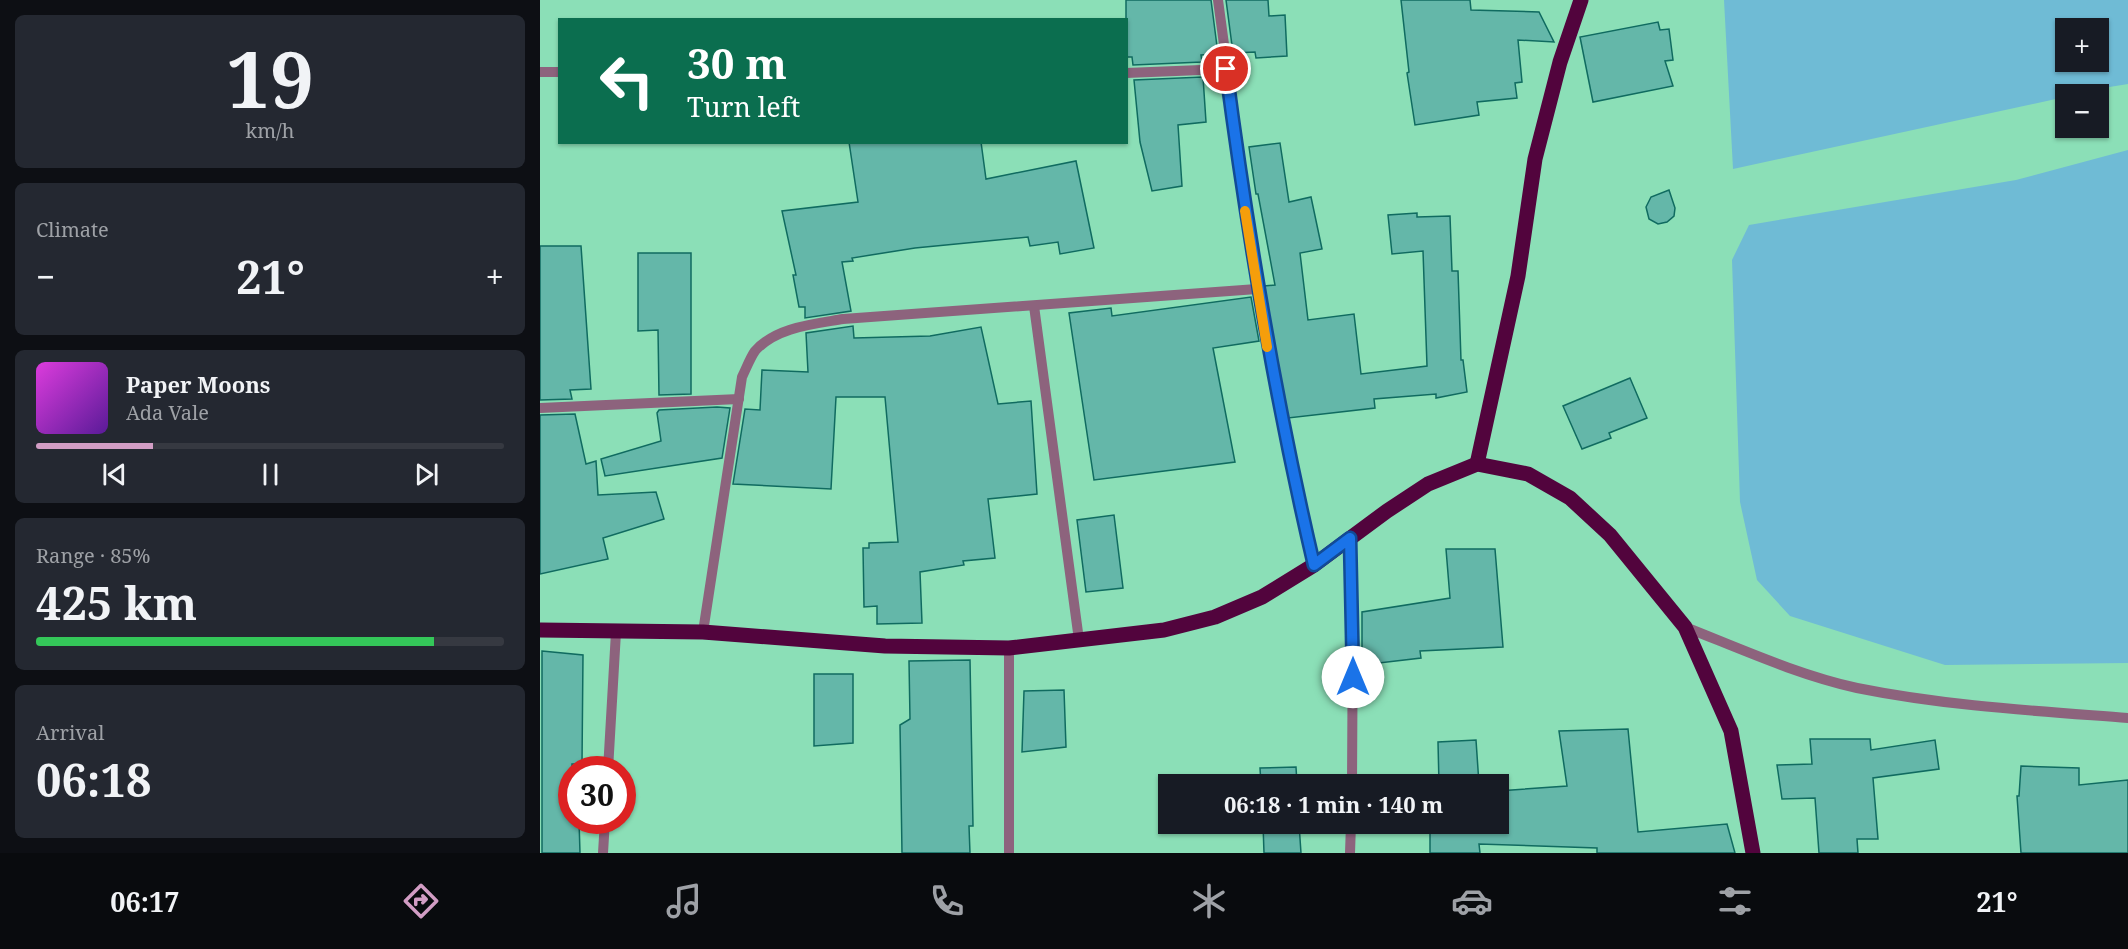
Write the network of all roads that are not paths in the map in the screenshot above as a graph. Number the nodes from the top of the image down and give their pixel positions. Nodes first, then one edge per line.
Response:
1 (1218, 0) edge
2 (1581, 0) edge
3 (1226, 69) junction
4 (540, 72) edge
5 (558, 72) edge
6 (1128, 73) edge
7 (1257, 288) junction
8 (1034, 306) junction
9 (739, 399) junction
10 (540, 408) edge
11 (1477, 464) junction
12 (1350, 538) junction
13 (1314, 565) junction
14 (1685, 627) junction
15 (540, 630) edge
16 (616, 632) junction
17 (704, 632) junction
18 (1079, 640) junction
19 (1009, 648) junction
20 (2128, 718) edge
21 (609, 756) edge
22 (1352, 774) edge
23 (604, 834) edge
24 (1351, 834) edge
25 (603, 853) edge
26 (1009, 853) edge
27 (1350, 853) edge
28 (1754, 853) edge

1 - 3 street
2 - 11 main road
3 - 6 street
3 - 7 street
4 - 5 street
7 - 8 street
7 - 13 street
8 - 9 street
8 - 18 street
9 - 10 street
9 - 17 street
11 - 12 main road
11 - 14 main road
12 - 13 main road
12 - 22 street
13 - 18 main road
14 - 20 street
14 - 28 main road
15 - 16 main road
16 - 17 main road
16 - 21 street
17 - 19 main road
18 - 19 main road
19 - 26 street
23 - 25 street
24 - 27 street

